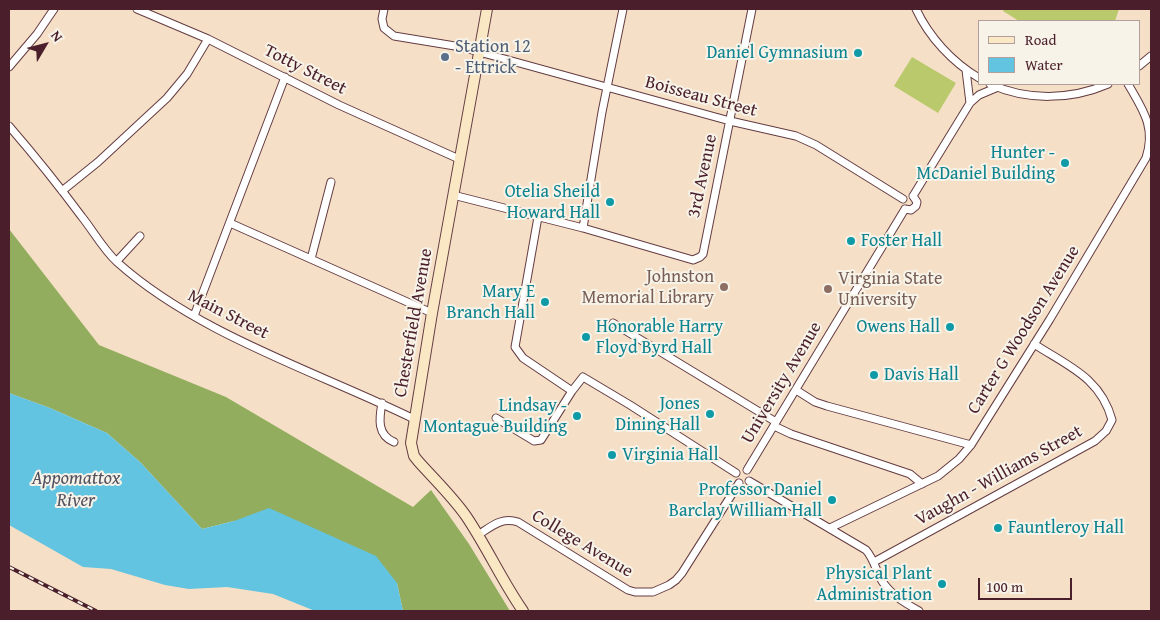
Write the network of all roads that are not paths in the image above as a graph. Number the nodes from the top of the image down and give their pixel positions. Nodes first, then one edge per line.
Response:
1 (54, 9) edge
2 (137, 9) edge
3 (384, 9) edge
4 (487, 9) edge
5 (623, 9) edge
6 (752, 9) edge
7 (916, 9) edge
8 (208, 39) junction
9 (480, 52) junction
10 (1151, 56) edge
11 (1140, 65) edge
12 (9, 67) edge
13 (966, 70) junction
14 (285, 77) junction
15 (978, 77) edge
16 (994, 85) edge
17 (1105, 85) edge
18 (1129, 85) edge
19 (608, 88) junction
20 (970, 103) junction
21 (730, 120) junction
22 (9, 126) edge
23 (459, 159) junction
24 (331, 182) dead end
25 (62, 191) junction
26 (453, 195) junction
27 (913, 196) junction
28 (903, 199) junction
29 (906, 209) junction
30 (538, 217) junction
31 (230, 223) junction
32 (583, 228) junction
33 (140, 236) dead end
34 (311, 259) junction
35 (117, 261) junction
36 (432, 313) junction
37 (194, 316) junction
38 (613, 323) dead end
39 (1034, 344) junction
40 (796, 390) junction
41 (572, 391) junction
42 (382, 403) junction
43 (496, 418) dead end
44 (414, 419) junction
45 (775, 424) junction
46 (394, 442) dead end
47 (971, 445) junction
48 (747, 470) junction
49 (736, 473) junction
50 (749, 481) junction
51 (739, 483) junction
52 (922, 484) junction
53 (830, 528) junction
54 (478, 535) junction
55 (874, 562) junction
56 (523, 611) edge
57 (918, 611) edge

1 - 12 street
2 - 8 street, Totty Street
3 - 9 street, Boisseau Street
4 - 9 main road, Chesterfield Avenue
5 - 19 street
6 - 21 street, 3rd Avenue
7 - 13 street
8 - 14 street, Totty Street
8 - 25 street
9 - 19 street, Boisseau Street
9 - 23 main road, Chesterfield Avenue
10 - 11 street
13 - 15 street
13 - 20 street
14 - 23 street, Totty Street
14 - 31 street
16 - 17 street
16 - 20 street, University Avenue
18 - 39 street, Carter G Woodson Avenue
19 - 21 street, Boisseau Street
19 - 32 street
20 - 27 street, University Avenue
21 - 28 street, Boisseau Street
21 - 32 street, 3rd Avenue
22 - 25 street, Main Street
23 - 26 main road, Chesterfield Avenue
24 - 34 street
25 - 35 street, Main Street
26 - 30 street
26 - 36 main road, Chesterfield Avenue
27 - 28 street
27 - 29 street, University Avenue
28 - 29 street
29 - 40 street, University Avenue
30 - 32 street
30 - 41 street
31 - 34 street
31 - 37 street
33 - 35 street
34 - 36 street
35 - 37 street, Main Street
36 - 44 main road, Chesterfield Avenue
37 - 42 street, Main Street
38 - 45 street
39 - 47 street, Carter G Woodson Avenue
39 - 55 street, Vaughn - Williams Street
40 - 45 street, University Avenue
40 - 47 street
41 - 43 street
41 - 49 street
42 - 44 street, Main Street
42 - 46 street
44 - 54 main road, Chesterfield Avenue
45 - 48 street, University Avenue
45 - 52 street
47 - 52 street, Carter G Woodson Avenue
48 - 49 street, University Avenue
48 - 50 street, University Avenue
49 - 51 street
50 - 51 street
50 - 53 street
51 - 54 street, College Avenue
52 - 53 street, Carter G Woodson Avenue
53 - 55 street
54 - 56 main road, Chesterfield Avenue
55 - 57 street

